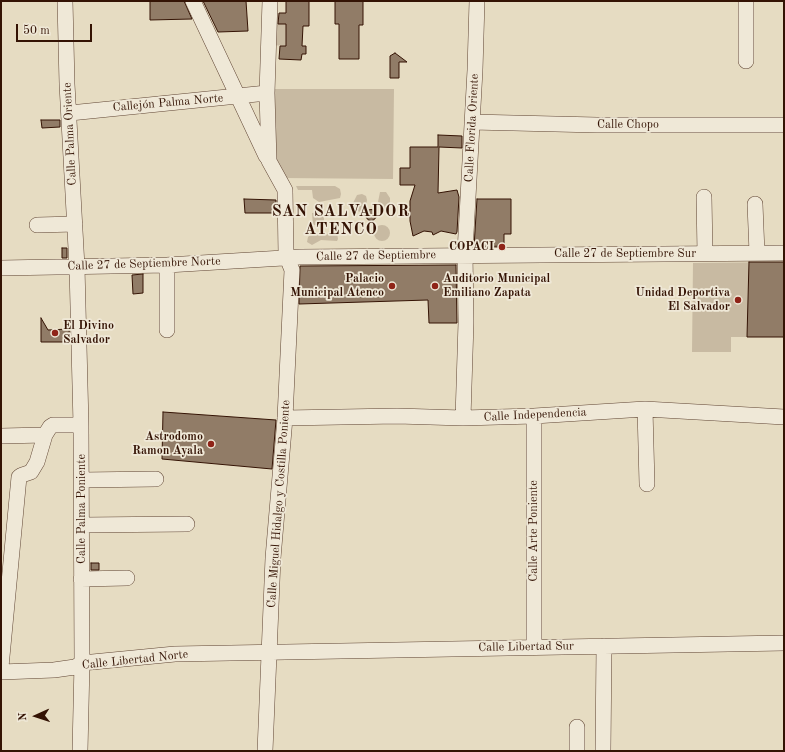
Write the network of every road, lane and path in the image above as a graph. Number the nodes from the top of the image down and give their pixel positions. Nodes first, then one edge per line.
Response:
1 (65, 1) edge
2 (193, 1) edge
3 (270, 1) edge
4 (477, 1) edge
5 (746, 1) edge
6 (746, 61) dead end
7 (267, 93) junction
8 (238, 97) junction
9 (70, 113) junction
10 (472, 122) junction
11 (784, 125) edge
12 (269, 161) junction
13 (704, 196) dead end
14 (755, 204) dead end
15 (74, 224) junction
16 (37, 225) dead end
17 (705, 253) junction
18 (757, 253) junction
19 (784, 253) edge
20 (466, 254) junction
21 (286, 258) junction
22 (167, 265) junction
23 (77, 267) junction
24 (1, 268) edge
25 (167, 330) dead end
26 (645, 409) junction
27 (534, 416) junction
28 (285, 418) junction
29 (463, 418) junction
30 (784, 418) edge
31 (81, 425) junction
32 (45, 435) junction
33 (1, 436) edge
34 (156, 479) dead end
35 (82, 480) junction
36 (647, 484) dead end
37 (186, 524) dead end
38 (82, 525) junction
39 (8, 531) edge
40 (127, 578) dead end
41 (82, 579) junction
42 (784, 643) edge
43 (604, 646) junction
44 (534, 647) junction
45 (268, 652) junction
46 (82, 663) junction
47 (1, 667) edge
48 (1, 672) edge
49 (577, 727) dead end
50 (80, 751) edge
51 (265, 751) edge
52 (576, 751) edge
53 (602, 751) edge

1 - 9 street, Calle Palma Oriente
2 - 8 street, Calle Miguel Hidalgo y Costilla Poniente
3 - 7 street
4 - 10 street, Calle Florida Oriente
5 - 6 street
7 - 8 street, Callejón Palma Norte
7 - 12 street
8 - 9 street, Callejón Palma Norte
8 - 12 street, Calle Miguel Hidalgo y Costilla Poniente
9 - 15 street, Calle Palma Oriente
10 - 11 street, Calle Chopo
10 - 20 street, Calle Florida Oriente
12 - 21 street, Calle Miguel Hidalgo y Costilla Poniente
13 - 17 street
14 - 18 street
15 - 16 street
15 - 23 street, Calle Palma Oriente
17 - 18 street, Calle 27 de Septiembre Sur
17 - 20 street, Calle 27 de Septiembre Sur
18 - 19 street, Calle 27 de Septiembre Sur
20 - 21 street, Calle 27 de Septiembre
20 - 29 street, Calle Florida Oriente
21 - 22 street, Calle 27 de Septiembre Norte
21 - 28 street, Calle Miguel Hidalgo y Costilla Poniente
22 - 23 street, Calle 27 de Septiembre Norte
22 - 25 street
23 - 24 street, Calle 27 de Septiembre Norte
23 - 31 street, Calle Palma Poniente
26 - 27 street, Calle Independencia
26 - 30 street, Calle Independencia
26 - 36 street
27 - 29 street, Calle Independencia
27 - 44 street, Calle Arte Poniente
28 - 29 street, Calle Independencia
28 - 45 street, Calle Miguel Hidalgo y Costilla Poniente
31 - 32 street
31 - 35 street, Calle Palma Poniente
32 - 33 street
32 - 39 street
34 - 35 street
35 - 38 street, Calle Palma Poniente
37 - 38 street
38 - 41 street, Calle Palma Poniente
39 - 47 street
40 - 41 street
41 - 46 street, Calle Palma Poniente
42 - 43 street, Calle Libertad Sur
43 - 44 street, Calle Libertad Sur
43 - 53 street
44 - 45 street, Calle Libertad Sur
45 - 46 street, Calle Libertad Norte
45 - 51 street, Calle Miguel Hidalgo y Costilla Poniente
46 - 48 street, Calle Libertad Norte
46 - 50 street, Calle Palma Poniente
49 - 52 street

